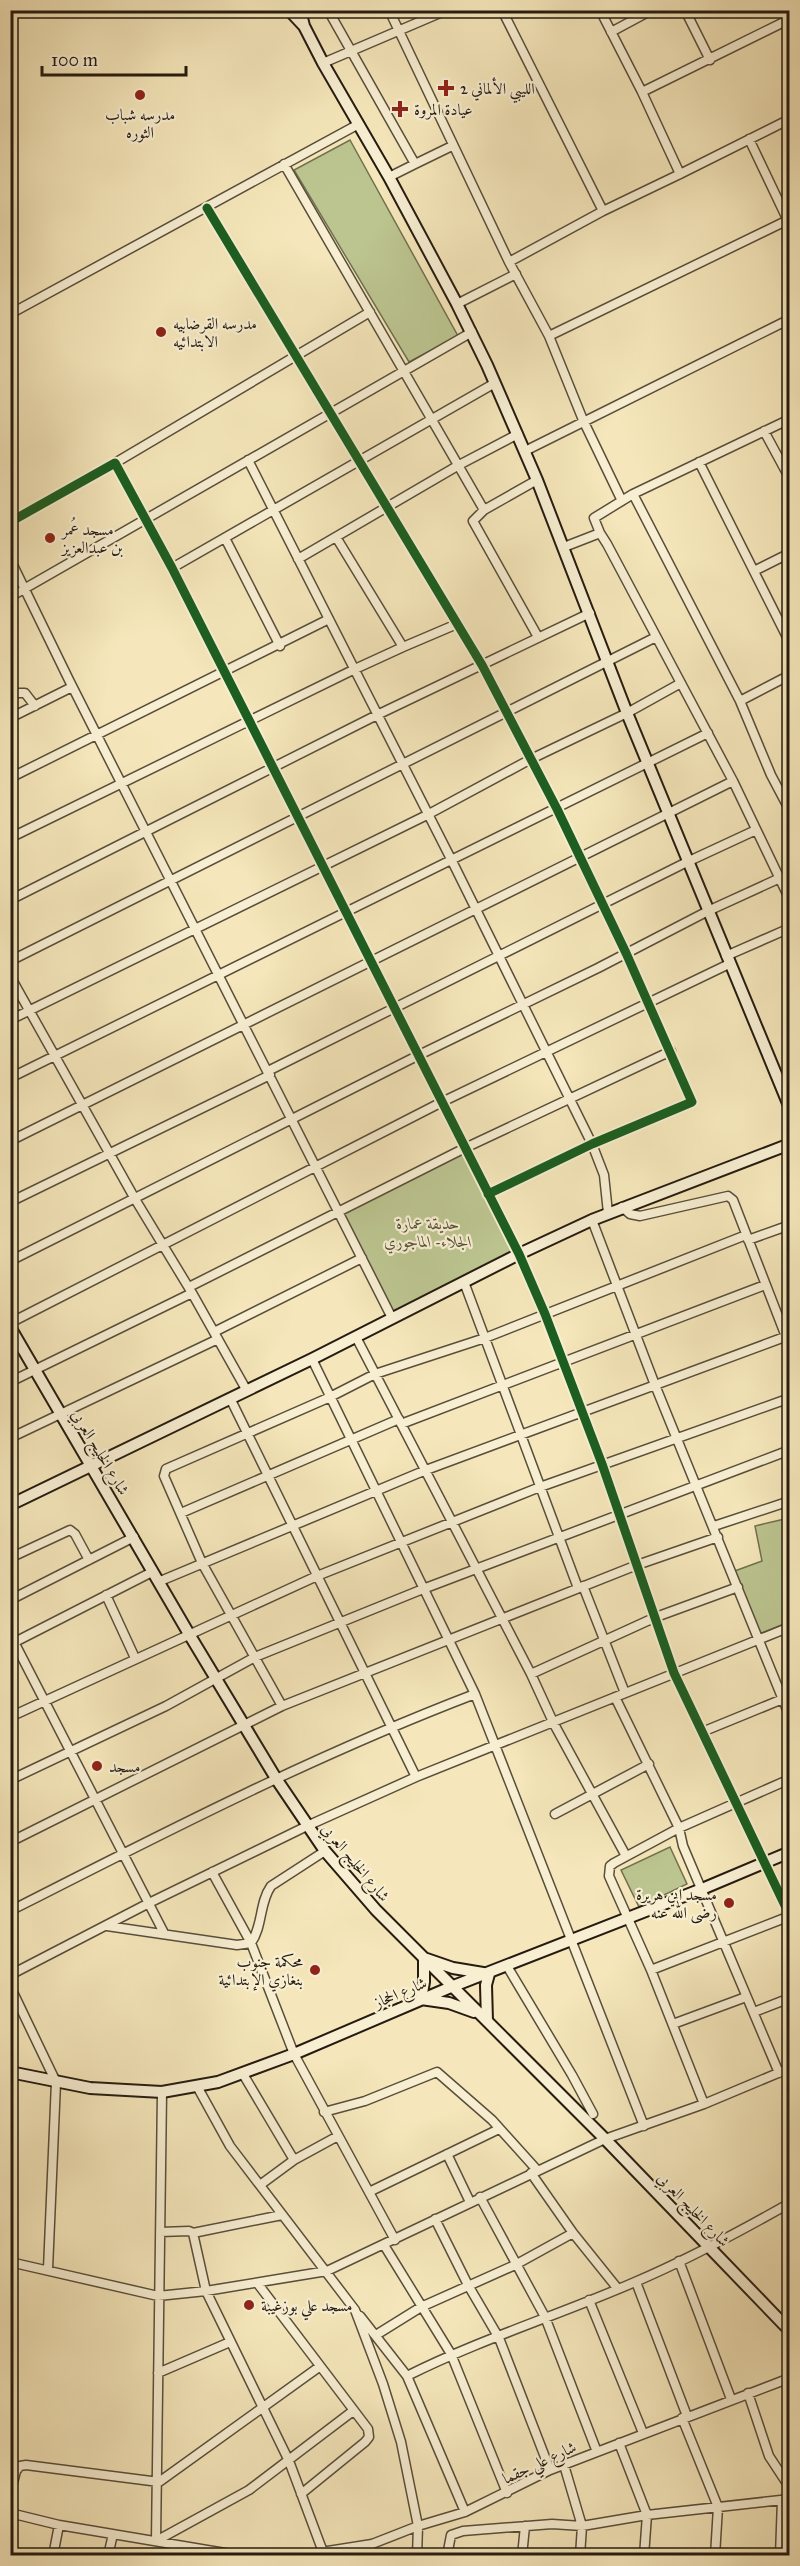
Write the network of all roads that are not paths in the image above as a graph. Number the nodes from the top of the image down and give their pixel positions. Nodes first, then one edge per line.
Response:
1 (289, 10) edge
2 (300, 10) edge
3 (328, 10) edge
4 (389, 10) edge
5 (447, 10) edge
6 (502, 10) edge
7 (600, 10) edge
8 (652, 10) edge
9 (686, 10) edge
10 (789, 19) edge
11 (304, 26) junction
12 (399, 32) junction
13 (611, 32) junction
14 (350, 53) junction
15 (710, 60) junction
16 (323, 63) junction
17 (642, 92) junction
18 (789, 119) edge
19 (357, 125) junction
20 (749, 140) junction
21 (452, 146) junction
22 (284, 164) junction
23 (415, 164) junction
24 (680, 174) junction
25 (389, 177) junction
26 (207, 208) junction
27 (603, 211) junction
28 (789, 221) edge
29 (509, 262) junction
30 (516, 274) junction
31 (457, 304) junction
32 (370, 312) junction
33 (10, 314) edge
34 (789, 319) edge
35 (472, 332) junction
36 (549, 336) junction
37 (297, 357) junction
38 (405, 371) junction
39 (495, 383) junction
40 (328, 413) junction
41 (433, 418) junction
42 (789, 419) edge
43 (583, 420) junction
44 (764, 431) junction
45 (518, 434) junction
46 (525, 451) junction
47 (248, 460) junction
48 (358, 462) junction
49 (699, 462) junction
50 (116, 463) junction
51 (459, 465) junction
52 (789, 479) edge
53 (537, 480) junction
54 (633, 494) junction
55 (622, 501) junction
56 (387, 507) junction
57 (484, 510) junction
58 (273, 511) junction
59 (146, 519) junction
60 (10, 522) edge
61 (600, 533) junction
62 (336, 537) junction
63 (225, 538) junction
64 (564, 547) junction
65 (789, 553) edge
66 (10, 559) edge
67 (298, 559) junction
68 (172, 568) junction
69 (754, 571) junction
70 (25, 589) junction
71 (10, 597) edge
72 (590, 613) junction
73 (329, 619) junction
74 (457, 624) junction
75 (538, 637) junction
76 (656, 638) junction
77 (789, 643) edge
78 (280, 646) junction
79 (403, 647) junction
80 (609, 661) junction
81 (482, 665) junction
82 (355, 669) junction
83 (224, 673) junction
84 (789, 675) edge
85 (681, 683) junction
86 (72, 687) junction
87 (10, 693) edge
88 (740, 701) junction
89 (35, 706) junction
90 (507, 712) junction
91 (627, 713) junction
92 (377, 715) junction
93 (10, 718) edge
94 (249, 721) junction
95 (708, 733) junction
96 (97, 734) junction
97 (531, 759) junction
98 (402, 764) junction
99 (648, 764) junction
100 (273, 769) junction
101 (10, 778) edge
102 (733, 781) junction
103 (121, 783) junction
104 (557, 809) junction
105 (789, 812) edge
106 (427, 814) junction
107 (668, 814) junction
108 (296, 816) junction
109 (756, 830) junction
110 (146, 831) junction
111 (10, 838) edge
112 (579, 856) junction
113 (452, 861) junction
114 (687, 862) junction
115 (324, 866) junction
116 (780, 878) junction
117 (171, 881) junction
118 (10, 900) edge
119 (789, 900) edge
120 (603, 906) junction
121 (475, 909) junction
122 (708, 911) junction
123 (345, 913) junction
124 (789, 928) edge
125 (195, 929) junction
126 (626, 952) junction
127 (498, 956) junction
128 (727, 960) junction
129 (10, 961) edge
130 (370, 962) junction
131 (10, 976) edge
132 (218, 976) junction
133 (649, 1001) junction
134 (523, 1004) junction
135 (394, 1007) junction
136 (30, 1011) junction
137 (10, 1020) edge
138 (243, 1024) junction
139 (671, 1051) junction
140 (547, 1052) junction
141 (419, 1055) junction
142 (55, 1056) junction
143 (269, 1073) junction
144 (10, 1078) edge
145 (568, 1098) junction
146 (442, 1102) junction
147 (83, 1105) junction
148 (789, 1108) edge
149 (291, 1119) junction
150 (10, 1141) edge
151 (592, 1144) junction
152 (789, 1144) edge
153 (465, 1148) junction
154 (109, 1153) junction
155 (316, 1166) junction
156 (488, 1194) junction
157 (135, 1199) junction
158 (10, 1202) edge
159 (622, 1208) junction
160 (338, 1211) junction
161 (608, 1213) junction
162 (592, 1220) junction
163 (789, 1225) edge
164 (747, 1238) junction
165 (164, 1246) junction
166 (519, 1254) junction
167 (362, 1258) junction
168 (10, 1261) edge
169 (464, 1282) junction
170 (765, 1284) junction
171 (618, 1285) junction
172 (190, 1290) junction
173 (545, 1314) junction
174 (392, 1318) junction
175 (10, 1325) edge
176 (637, 1333) junction
177 (216, 1335) junction
178 (787, 1336) edge
179 (356, 1337) junction
180 (484, 1338) junction
181 (789, 1347) edge
182 (312, 1359) junction
183 (563, 1361) junction
184 (36, 1370) junction
185 (375, 1374) junction
186 (10, 1382) edge
187 (504, 1385) junction
188 (655, 1385) junction
189 (247, 1391) junction
190 (230, 1398) junction
191 (328, 1398) junction
192 (789, 1398) edge
193 (582, 1412) junction
194 (60, 1413) junction
195 (400, 1422) junction
196 (247, 1432) junction
197 (521, 1435) junction
198 (678, 1437) junction
199 (10, 1438) edge
200 (350, 1441) junction
201 (789, 1450) edge
202 (602, 1464) junction
203 (93, 1466) junction
204 (426, 1470) junction
205 (269, 1477) junction
206 (540, 1486) junction
207 (698, 1486) junction
208 (375, 1491) junction
209 (789, 1501) edge
210 (10, 1505) edge
211 (181, 1513) junction
212 (619, 1515) junction
213 (452, 1522) junction
214 (294, 1526) junction
215 (714, 1526) junction
216 (134, 1537) junction
217 (560, 1537) junction
218 (718, 1537) junction
219 (400, 1542) junction
220 (10, 1558) edge
221 (89, 1560) junction
222 (202, 1563) junction
223 (637, 1565) junction
224 (477, 1569) junction
225 (317, 1576) junction
226 (155, 1577) junction
227 (580, 1587) junction
228 (738, 1587) junction
229 (423, 1589) junction
230 (106, 1595) junction
231 (10, 1600) edge
232 (230, 1614) junction
233 (656, 1617) junction
234 (503, 1619) junction
235 (341, 1623) junction
236 (789, 1627) edge
237 (189, 1634) junction
238 (759, 1639) junction
239 (12, 1640) edge
240 (449, 1640) junction
241 (604, 1641) junction
242 (255, 1657) junction
243 (135, 1658) junction
244 (365, 1672) junction
245 (674, 1673) junction
246 (531, 1674) junction
247 (216, 1676) junction
248 (625, 1693) junction
249 (475, 1694) junction
250 (615, 1697) junction
251 (786, 1697) edge
252 (44, 1701) junction
253 (282, 1707) junction
254 (10, 1717) edge
255 (789, 1717) edge
256 (554, 1724) junction
257 (244, 1725) junction
258 (391, 1727) junction
259 (702, 1732) junction
260 (497, 1747) junction
261 (70, 1750) junction
262 (649, 1764) junction
263 (416, 1777) junction
264 (789, 1779) edge
265 (10, 1780) edge
266 (277, 1780) junction
267 (592, 1794) junction
268 (95, 1798) junction
269 (736, 1802) junction
270 (555, 1814) dead end
271 (307, 1826) junction
272 (679, 1828) junction
273 (10, 1842) edge
274 (325, 1851) junction
275 (789, 1852) edge
276 (122, 1854) junction
277 (626, 1856) junction
278 (765, 1862) junction
279 (212, 1872) junction
280 (702, 1889) junction
281 (149, 1903) junction
282 (10, 1911) edge
283 (789, 1916) edge
284 (627, 1918) junction
285 (106, 1926) junction
286 (164, 1933) junction
287 (572, 1938) junction
288 (251, 1943) junction
289 (725, 1943) junction
290 (424, 1958) junction
291 (507, 1966) junction
292 (651, 1970) junction
293 (489, 1974) junction
294 (10, 1976) edge
295 (10, 1986) edge
296 (451, 1987) junction
297 (746, 1997) junction
298 (789, 1998) edge
299 (421, 1999) junction
300 (754, 2012) junction
301 (477, 2013) junction
302 (487, 2021) junction
303 (673, 2024) junction
304 (294, 2054) junction
305 (789, 2068) edge
306 (10, 2072) edge
307 (779, 2073) junction
308 (243, 2074) junction
309 (57, 2082) junction
310 (198, 2088) junction
311 (162, 2092) junction
312 (704, 2104) junction
313 (324, 2112) junction
314 (593, 2114) dead end
315 (644, 2126) junction
316 (499, 2129) junction
317 (338, 2136) junction
318 (605, 2139) junction
319 (447, 2154) junction
320 (294, 2160) junction
321 (534, 2171) junction
322 (260, 2185) junction
323 (369, 2192) junction
324 (480, 2197) junction
325 (470, 2202) junction
326 (789, 2203) edge
327 (282, 2215) junction
328 (435, 2219) junction
329 (160, 2232) junction
330 (193, 2233) junction
331 (573, 2233) junction
332 (395, 2240) junction
333 (384, 2245) junction
334 (710, 2248) junction
335 (680, 2261) junction
336 (10, 2262) edge
337 (515, 2265) junction
338 (48, 2269) junction
339 (327, 2271) junction
340 (636, 2282) junction
341 (258, 2284) junction
342 (468, 2285) junction
343 (618, 2289) junction
344 (206, 2291) junction
345 (158, 2296) junction
346 (589, 2300) junction
347 (421, 2307) junction
348 (355, 2310) junction
349 (545, 2317) junction
350 (789, 2331) edge
351 (376, 2335) junction
352 (499, 2337) junction
353 (230, 2342) junction
354 (452, 2354) junction
355 (319, 2367) junction
356 (158, 2373) junction
357 (407, 2376) junction
358 (789, 2378) edge
359 (747, 2393) junction
360 (731, 2399) junction
361 (262, 2407) junction
362 (353, 2411) junction
363 (685, 2417) junction
364 (643, 2433) junction
365 (619, 2443) junction
366 (597, 2452) junction
367 (289, 2461) junction
368 (564, 2465) junction
369 (550, 2470) junction
370 (159, 2482) junction
371 (789, 2488) edge
372 (507, 2493) junction
373 (301, 2494) junction
374 (10, 2495) edge
375 (786, 2499) edge
376 (718, 2507) junction
377 (465, 2512) junction
378 (10, 2513) edge
379 (647, 2515) junction
380 (59, 2524) junction
381 (418, 2526) junction
382 (525, 2526) junction
383 (582, 2526) junction
384 (113, 2534) junction
385 (156, 2541) junction
386 (173, 2545) junction
387 (323, 2552) junction
388 (237, 2555) edge
389 (53, 2556) edge
390 (108, 2556) edge
391 (171, 2556) edge
392 (296, 2556) edge
393 (417, 2556) edge
394 (447, 2556) edge
395 (522, 2556) edge
396 (580, 2556) edge
397 (644, 2556) edge
398 (715, 2556) edge
399 (780, 2556) edge

1 - 11 main road
2 - 11 main road
3 - 14 street
4 - 12 street
5 - 12 street
6 - 27 street
7 - 13 street
8 - 13 street
9 - 15 street
10 - 15 street
11 - 16 main road
12 - 14 street
12 - 21 street
13 - 17 street
14 - 16 street
14 - 23 street
15 - 17 street
16 - 19 main road
17 - 24 street
18 - 20 street
19 - 22 street
19 - 25 main road
20 - 24 street
20 - 28 street
21 - 23 street
21 - 29 street
22 - 26 street
22 - 32 street
23 - 25 street
24 - 27 street
25 - 31 main road
26 - 33 street
26 - 37 street
27 - 29 street
28 - 36 street
29 - 30 street
30 - 31 street
30 - 36 street
31 - 35 main road
32 - 37 street
32 - 38 street
34 - 43 street
35 - 38 street
35 - 39 main road
36 - 43 street
37 - 40 street
37 - 50 street
38 - 40 street
38 - 41 street
39 - 41 street
39 - 45 main road
40 - 47 street
40 - 48 street
41 - 48 street
41 - 51 street
42 - 44 street
43 - 46 street
43 - 55 street
44 - 49 street
44 - 52 street
45 - 46 main road
45 - 51 street
46 - 53 main road
47 - 58 street
47 - 59 street
48 - 56 street
48 - 58 street
49 - 54 street
49 - 69 street
50 - 59 street
50 - 60 street
51 - 56 street
51 - 57 street
53 - 57 street
53 - 64 main road
54 - 55 street
54 - 88 street
55 - 61 street
56 - 62 street
56 - 74 street
57 - 75 street
58 - 63 street
58 - 67 street
59 - 68 street
59 - 70 street
61 - 64 street
61 - 76 street
62 - 67 street
62 - 79 street
63 - 68 street
63 - 78 street
64 - 72 main road
65 - 69 street
66 - 70 street
67 - 73 street
68 - 83 street
69 - 77 street
70 - 71 street
70 - 86 street
72 - 75 street
72 - 80 main road
73 - 78 street
73 - 82 street
74 - 79 street
74 - 81 street
75 - 81 street
76 - 80 street
76 - 85 street
78 - 83 street
79 - 82 street
80 - 90 street
80 - 91 main road
81 - 90 street
81 - 92 street
82 - 92 street
82 - 94 street
83 - 94 street
83 - 96 street
84 - 88 street
85 - 91 street
85 - 95 street
86 - 89 street
86 - 96 street
87 - 89 street
88 - 105 street
89 - 93 street
90 - 97 street
90 - 98 street
91 - 97 street
91 - 99 main road
92 - 98 street
92 - 100 street
94 - 100 street
94 - 103 street
95 - 99 street
95 - 102 street
96 - 101 street
96 - 103 street
97 - 104 street
97 - 106 street
98 - 106 street
98 - 108 street
99 - 104 street
99 - 107 main road
100 - 108 street
100 - 110 street
102 - 107 street
102 - 109 street
103 - 110 street
103 - 111 street
104 - 112 street
104 - 113 street
106 - 113 street
106 - 115 street
107 - 112 street
107 - 114 main road
108 - 115 street
108 - 117 street
109 - 114 street
109 - 116 street
110 - 117 street
110 - 118 street
112 - 120 street
112 - 121 street
113 - 121 street
113 - 123 street
114 - 120 street
114 - 122 main road
115 - 123 street
115 - 125 street
116 - 119 street
116 - 122 street
117 - 125 street
117 - 129 street
120 - 126 street
120 - 127 street
121 - 127 street
121 - 130 street
122 - 126 street
122 - 128 main road
123 - 130 street
123 - 132 street
124 - 128 street
125 - 132 street
125 - 136 street
126 - 133 street
126 - 134 street
127 - 134 street
127 - 135 street
128 - 133 street
128 - 148 main road
130 - 135 street
130 - 138 street
131 - 136 street
132 - 138 street
132 - 142 street
133 - 139 street
133 - 140 street
134 - 140 street
134 - 141 street
135 - 141 street
135 - 143 street
136 - 137 street
136 - 142 street
138 - 143 street
138 - 147 street
139 - 145 street
139 - 151 street
140 - 145 street
140 - 146 street
141 - 146 street
141 - 149 street
142 - 144 street
142 - 147 street
143 - 149 street
143 - 154 street
145 - 151 street
145 - 153 street
146 - 153 street
146 - 155 street
147 - 150 street
147 - 154 street
149 - 155 street
149 - 157 street
151 - 156 street
151 - 161 street
152 - 159 main road
153 - 156 street
153 - 160 street
154 - 157 street
154 - 158 street
155 - 160 street
155 - 165 street
156 - 166 street
157 - 165 street
157 - 168 street
159 - 161 main road
159 - 164 street
160 - 167 street
160 - 172 street
161 - 162 main road
162 - 166 main road
162 - 171 street
163 - 164 street
164 - 170 street
164 - 171 street
165 - 172 street
165 - 175 street
166 - 169 main road
166 - 173 street
167 - 174 street
167 - 177 street
169 - 174 main road
169 - 180 street
170 - 176 street
170 - 178 street
171 - 173 street
171 - 176 street
172 - 177 street
172 - 184 street
173 - 180 street
173 - 183 street
174 - 179 main road
175 - 184 main road, شارع الخليج العربي
176 - 183 street
176 - 188 street
177 - 189 street
177 - 194 street
178 - 181 street
178 - 188 street
179 - 182 main road
179 - 185 street
180 - 185 street
180 - 187 street
182 - 189 main road
182 - 191 street
183 - 187 street
183 - 193 street
184 - 186 street
184 - 194 main road, شارع الخليج العربي
185 - 191 street
185 - 195 street
187 - 195 street
187 - 197 street
188 - 193 street
188 - 198 street
189 - 190 main road
190 - 196 street
190 - 203 main road
191 - 196 street
191 - 200 street
192 - 198 street
193 - 197 street
193 - 202 street
194 - 199 street
194 - 203 main road, شارع الخليج العربي
195 - 200 street
195 - 204 street
196 - 205 street
196 - 211 street
197 - 204 street
197 - 206 street
198 - 202 street
198 - 207 street
200 - 205 street
200 - 208 street
201 - 207 street
202 - 206 street
202 - 212 street
203 - 210 main road
203 - 216 main road, شارع الخليج العربي
204 - 208 street
204 - 213 street
205 - 211 street
205 - 214 street
206 - 213 street
206 - 217 street
207 - 212 street
207 - 215 street
208 - 214 street
208 - 219 street
209 - 215 street
211 - 222 street
212 - 217 street
212 - 223 street
213 - 219 street
213 - 224 street
214 - 222 street
214 - 225 street
215 - 218 street
216 - 221 street
216 - 226 main road, شارع الخليج العربي
217 - 224 street
217 - 227 street
218 - 223 street
218 - 228 street
219 - 225 street
219 - 229 street
220 - 221 street
221 - 231 street
222 - 226 street
222 - 232 street
223 - 227 street
223 - 233 street
224 - 229 street
224 - 234 street
225 - 232 street
225 - 235 street
226 - 230 street
226 - 237 main road, شارع الخليج العربي
227 - 234 street
227 - 241 street
228 - 233 street
228 - 238 street
229 - 235 street
229 - 240 street
230 - 239 street
230 - 243 street
232 - 237 street
232 - 242 street
233 - 241 street
233 - 245 street
234 - 240 street
234 - 246 street
235 - 242 street
235 - 244 street
236 - 238 street
237 - 243 street
237 - 247 main road, شارع الخليج العربي
238 - 245 street
238 - 251 street
239 - 252 street
240 - 244 street
240 - 249 street
241 - 246 street
241 - 248 street
242 - 247 street
242 - 253 street
243 - 252 street
244 - 253 street
244 - 258 street
245 - 248 street
245 - 259 street
246 - 256 street
247 - 257 main road, شارع الخليج العربي
247 - 261 street
248 - 250 street
249 - 258 street
249 - 260 street
250 - 256 street
250 - 262 street
251 - 255 street
251 - 259 street
252 - 254 street
252 - 261 street
253 - 257 street
256 - 260 street
256 - 267 street
257 - 266 main road, شارع الخليج العربي
257 - 268 street
258 - 263 street
258 - 266 street
259 - 269 street
260 - 263 street
260 - 287 street
261 - 265 street
261 - 268 street
262 - 267 street
262 - 272 street
263 - 271 street
264 - 269 street
266 - 271 main road, شارع الخليج العربي
266 - 276 street
267 - 270 street
267 - 277 street
268 - 273 street
268 - 276 street
269 - 272 street
269 - 278 street
271 - 274 main road, شارع الخليج العربي
271 - 279 street
272 - 277 street
272 - 280 street
274 - 288 street
274 - 290 main road, شارع الخليج العربي
275 - 278 main road, شارع الحجاز
276 - 281 street
276 - 282 street
277 - 284 street
278 - 280 main road, شارع الحجاز
278 - 283 street
279 - 281 street
279 - 288 street
280 - 284 main road, شارع الحجاز
280 - 289 street
281 - 285 street
281 - 286 street
283 - 289 street
284 - 287 main road, شارع الحجاز
284 - 292 street
285 - 286 street
285 - 294 street
286 - 288 street
287 - 291 main road, شارع الحجاز
287 - 315 street
288 - 304 street
289 - 292 street
289 - 297 street
290 - 293 main road
290 - 296 main road, شارع الخليج العربي
290 - 299 main road
291 - 293 main road, شارع الحجاز
291 - 314 street
292 - 303 street
293 - 296 main road, شارع الحجاز
293 - 302 main road
295 - 309 street
296 - 299 main road, شارع الحجاز
296 - 301 main road, شارع الخليج العربي
297 - 300 street
297 - 303 street
298 - 300 street
299 - 301 main road
299 - 304 main road, شارع الحجاز
300 - 307 street
301 - 302 main road, شارع الخليج العربي
302 - 318 main road, شارع الخليج العربي
303 - 312 street
304 - 308 main road, شارع الحجاز
304 - 313 street
305 - 307 street
306 - 309 main road, شارع الحجاز
307 - 312 street
308 - 310 main road, شارع الحجاز
308 - 320 street
309 - 311 main road, شارع الحجاز
309 - 338 street
310 - 311 main road, شارع الحجاز
310 - 322 street
311 - 329 street
312 - 315 street
313 - 316 street
313 - 317 street
315 - 318 street
316 - 319 street
316 - 321 street
317 - 320 street
317 - 323 street
318 - 321 street
318 - 334 main road, شارع الخليج العربي
319 - 323 street
319 - 325 street
320 - 322 street
321 - 324 street
321 - 331 street
322 - 327 street
323 - 332 street
324 - 325 street
324 - 337 street
325 - 328 street
326 - 334 street
327 - 330 street
327 - 339 street
328 - 332 street
328 - 342 street
329 - 330 street
329 - 345 street
330 - 344 street
331 - 337 street
331 - 343 street
332 - 333 street
333 - 339 street
333 - 347 street
334 - 335 street
334 - 350 main road, شارع الخليج العربي
335 - 340 street
335 - 360 street
336 - 338 street
337 - 342 street
337 - 349 street
338 - 345 street
339 - 341 street
339 - 348 street
340 - 343 street
340 - 363 street
341 - 344 street
341 - 355 street
342 - 347 street
342 - 352 street
343 - 346 street
344 - 345 street
344 - 353 street
345 - 356 street
346 - 349 street
346 - 364 street
347 - 351 street
347 - 354 street
348 - 351 street
348 - 381 street
349 - 352 street
349 - 366 street
351 - 357 street
352 - 354 street
352 - 369 street
353 - 356 street
353 - 361 street
354 - 357 street
354 - 372 street
355 - 361 street
355 - 362 street
356 - 370 street
357 - 377 street
358 - 359 street, شارع علي جقما
359 - 360 street, شارع علي جقما
359 - 371 street
360 - 363 street, شارع علي جقما
361 - 367 street
361 - 370 street
362 - 367 street
362 - 373 street
363 - 364 street, شارع علي جقما
363 - 376 street
364 - 365 street, شارع علي جقما
365 - 366 street, شارع علي جقما
365 - 379 street
366 - 368 street, شارع علي جقما
367 - 373 street
367 - 385 street
368 - 369 street, شارع علي جقما
368 - 383 street
369 - 372 street, شارع علي جقما
370 - 374 street
370 - 385 street
372 - 377 street, شارع علي جقما
373 - 387 street
375 - 376 street
375 - 399 street
376 - 379 street
376 - 398 street
377 - 381 street, شارع علي جقما
378 - 380 street
379 - 383 street
379 - 397 street
380 - 384 street
380 - 389 street
381 - 387 street, شارع علي جقما
381 - 393 street
382 - 383 street
382 - 394 street
382 - 395 street
383 - 396 street
384 - 385 street
384 - 390 street
385 - 386 street
386 - 388 street
386 - 391 street
387 - 392 street, شارع علي جقما

